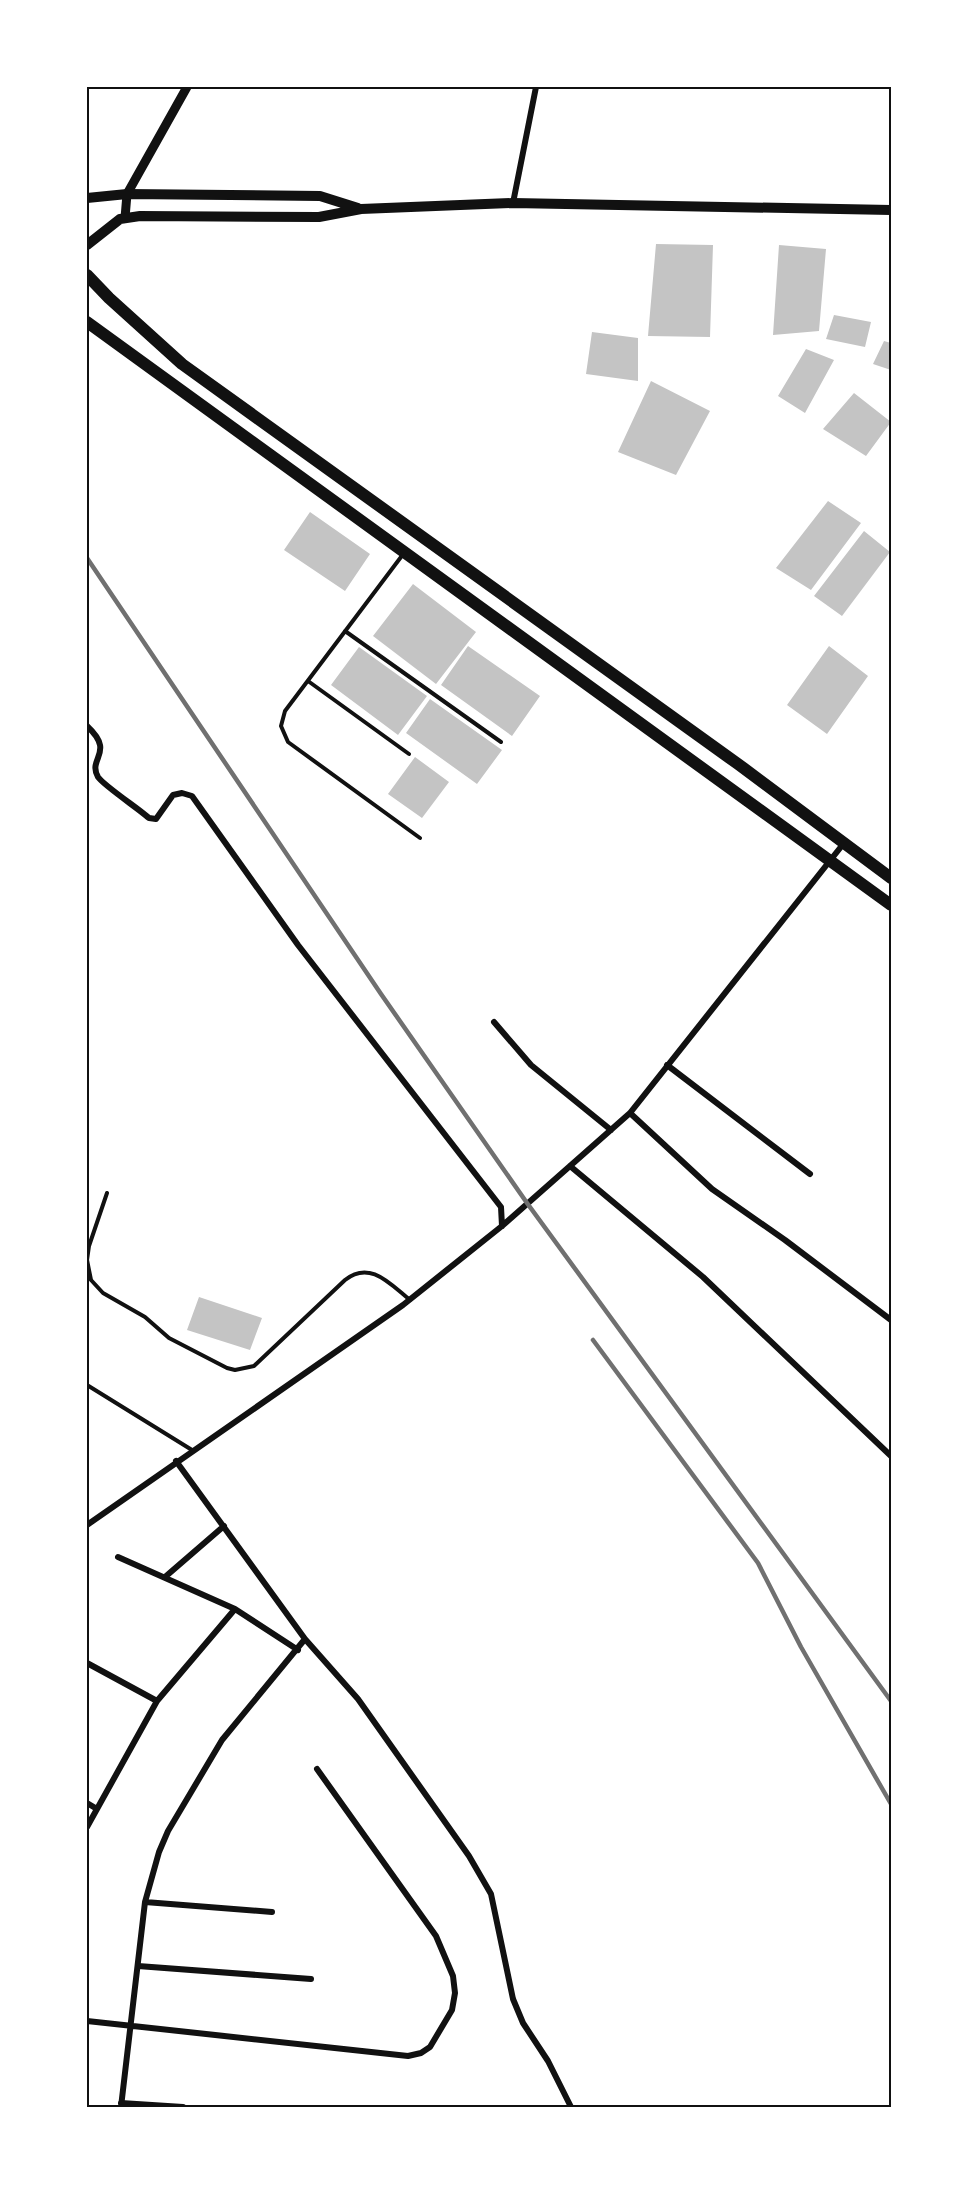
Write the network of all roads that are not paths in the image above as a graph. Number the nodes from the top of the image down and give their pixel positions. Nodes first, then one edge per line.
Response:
1 (187, 87) edge
2 (536, 87) edge
3 (127, 194) junction
4 (87, 198) edge
5 (513, 203) junction
6 (362, 209) junction
7 (891, 210) edge
8 (125, 218) junction
9 (87, 245) edge
10 (87, 275) edge
11 (87, 322) edge
12 (405, 551) junction
13 (345, 631) junction
14 (308, 681) junction
15 (87, 726) edge
16 (501, 742) dead end
17 (409, 754) dead end
18 (87, 769) edge
19 (96, 772) junction
20 (420, 838) dead end
21 (844, 843) junction
22 (829, 860) junction
23 (891, 878) edge
24 (891, 904) edge
25 (494, 1022) dead end
26 (667, 1065) junction
27 (630, 1113) junction
28 (611, 1130) junction
29 (570, 1166) junction
30 (810, 1174) dead end
31 (107, 1193) dead end
32 (502, 1226) junction
33 (410, 1300) junction
34 (891, 1320) edge
35 (87, 1385) edge
36 (192, 1450) junction
37 (891, 1456) edge
38 (176, 1461) junction
39 (87, 1526) edge
40 (224, 1526) junction
41 (118, 1557) dead end
42 (165, 1577) junction
43 (235, 1610) junction
44 (305, 1640) junction
45 (298, 1650) junction
46 (87, 1664) edge
47 (156, 1701) junction
48 (317, 1769) dead end
49 (87, 1803) edge
50 (97, 1809) junction
51 (87, 1827) edge
52 (145, 1902) junction
53 (272, 1912) dead end
54 (138, 1966) junction
55 (311, 1979) dead end
56 (87, 2021) edge
57 (130, 2026) junction
58 (121, 2105) edge
59 (183, 2107) edge
60 (572, 2107) edge

1 - 3 street
2 - 5 street
3 - 4 main road
3 - 6 main road
3 - 8 street
5 - 6 main road
5 - 7 main road
6 - 8 main road
8 - 9 main road
10 - 21 highway
11 - 12 highway
12 - 13 lane
12 - 22 highway
13 - 14 lane
13 - 16 lane
14 - 17 lane
14 - 20 lane
15 - 19 street
18 - 19 lane
19 - 32 street
21 - 22 street
21 - 23 highway
22 - 24 highway
22 - 26 street
25 - 28 street
26 - 27 street
26 - 30 street
27 - 28 street
27 - 34 street
28 - 29 street
29 - 32 street
29 - 37 street
31 - 33 lane
32 - 33 street
33 - 36 street
35 - 36 lane
36 - 38 street
38 - 39 street
38 - 40 street
40 - 42 street
40 - 44 street
41 - 42 street
42 - 43 street
43 - 45 street
43 - 47 street
44 - 45 street
44 - 60 street
45 - 52 street
46 - 47 street
47 - 50 street
48 - 57 street
49 - 50 street
50 - 51 street
52 - 53 street
52 - 54 street
54 - 55 street
54 - 57 street
56 - 57 street
57 - 58 street
58 - 59 street

